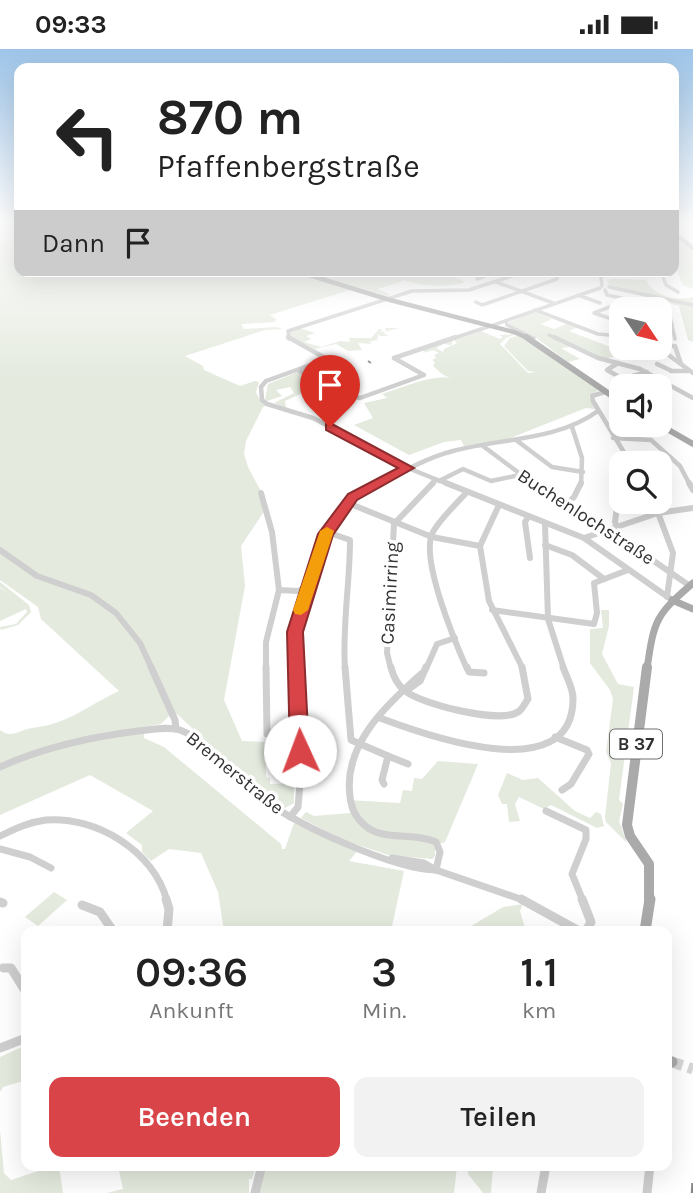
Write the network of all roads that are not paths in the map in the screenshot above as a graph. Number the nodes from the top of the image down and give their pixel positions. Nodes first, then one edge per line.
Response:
1 (316, 277) edge
2 (482, 277) edge
3 (509, 277) edge
4 (557, 277) edge
5 (602, 277) edge
6 (663, 277) edge
7 (322, 279) junction
8 (477, 279) dead end
9 (495, 282) junction
10 (604, 287) junction
11 (426, 289) junction
12 (521, 292) junction
13 (678, 292) dead end
14 (401, 295) junction
15 (578, 295) junction
16 (613, 297) edge
17 (387, 298) junction
18 (374, 300) junction
19 (553, 303) junction
20 (600, 303) dead end
21 (411, 304) junction
22 (469, 305) dead end
23 (693, 305) edge
24 (608, 307) edge
25 (535, 310) junction
26 (513, 318) junction
27 (609, 318) edge
28 (470, 320) junction
29 (506, 321) junction
30 (494, 324) junction
31 (481, 328) junction
32 (672, 328) edge
33 (550, 335) dead end
34 (609, 335) edge
35 (534, 338) junction
36 (675, 338) dead end
37 (672, 346) edge
38 (672, 357) edge
39 (618, 363) junction
40 (657, 363) dead end
41 (566, 364) junction
42 (681, 364) junction
43 (632, 366) junction
44 (298, 370) junction
45 (648, 372) junction
46 (691, 372) edge
47 (614, 374) edge
48 (618, 374) edge
49 (641, 374) edge
50 (651, 374) edge
51 (672, 386) edge
52 (605, 392) junction
53 (609, 394) edge
54 (693, 398) edge
55 (598, 411) junction
56 (572, 427) junction
57 (672, 432) edge
58 (612, 439) junction
59 (516, 440) junction
60 (693, 445) edge
61 (484, 446) junction
62 (621, 451) edge
63 (408, 468) junction
64 (583, 472) junction
65 (520, 475) junction
66 (437, 480) junction
67 (693, 490) edge
68 (467, 492) junction
69 (261, 493) dead end
70 (348, 503) junction
71 (499, 505) junction
72 (566, 505) junction
73 (693, 508) edge
74 (672, 511) edge
75 (616, 514) edge
76 (655, 514) edge
77 (658, 514) edge
78 (528, 517) junction
79 (545, 523) junction
80 (394, 524) junction
81 (617, 527) junction
82 (609, 530) junction
83 (327, 532) junction
84 (432, 537) junction
85 (584, 538) junction
86 (545, 545) junction
87 (481, 546) junction
88 (0, 550) edge
89 (530, 558) dead end
90 (628, 570) junction
91 (670, 573) junction
92 (604, 579) junction
93 (691, 584) edge
94 (308, 586) junction
95 (279, 590) junction
96 (293, 592) junction
97 (671, 598) junction
98 (304, 599) junction
99 (693, 609) edge
100 (492, 610) junction
101 (548, 617) junction
102 (455, 638) junction
103 (484, 673) dead end
104 (405, 692) junction
105 (380, 718) junction
106 (176, 729) junction
107 (267, 734) dead end
108 (555, 737) junction
109 (358, 744) junction
110 (388, 756) junction
111 (408, 764) dead end
112 (0, 767) edge
113 (384, 783) dead end
114 (562, 790) dead end
115 (546, 810) dead end
116 (290, 817) junction
117 (0, 835) edge
118 (0, 849) edge
119 (51, 868) dead end
120 (436, 870) junction
121 (82, 905) dead end
122 (110, 926) edge
123 (168, 926) edge
124 (571, 926) edge
125 (589, 926) edge
126 (645, 926) edge
127 (3, 968) dead end
128 (21, 984) edge
129 (21, 1040) edge
130 (0, 1048) edge
131 (260, 1171) edge
132 (545, 1171) edge
133 (649, 1171) edge
134 (255, 1193) edge
135 (541, 1193) edge
136 (647, 1193) edge

1 - 7 main road
2 - 8 street
3 - 9 street
4 - 12 street
5 - 10 street
6 - 13 street
7 - 17 main road
7 - 18 main road
9 - 11 street
9 - 12 street
10 - 15 street
10 - 16 street
10 - 23 street
11 - 14 street
11 - 17 street
12 - 19 street
12 - 22 street
14 - 17 street
14 - 21 main road
15 - 19 street
15 - 20 street
17 - 18 main road
17 - 21 main road
17 - 28 main road
18 - 44 street
19 - 25 street
21 - 30 main road
24 - 27 street
25 - 26 street
25 - 34 street
26 - 29 street
26 - 30 street
28 - 30 main road
28 - 31 street
29 - 30 street
29 - 35 street
30 - 31 street
30 - 35 main road
30 - 41 main road
31 - 44 street
32 - 36 street
33 - 39 street
35 - 41 main road
37 - 42 street
38 - 42 street
39 - 43 street
39 - 47 street
40 - 46 street
41 - 52 main road
42 - 46 street
43 - 45 street
43 - 48 street
44 - 63 street
45 - 49 street
45 - 50 street
51 - 54 street
52 - 53 main road
52 - 55 street
55 - 56 street
55 - 58 street
56 - 59 street
56 - 64 street
57 - 60 main road
58 - 62 street
58 - 67 street
59 - 61 street
59 - 64 street
61 - 63 street
61 - 65 street, Buchenlochstraße
63 - 66 street
63 - 70 street
64 - 72 street
65 - 66 street
65 - 72 street, Buchenlochstraße
66 - 68 street
66 - 80 street
68 - 71 street
68 - 84 street
69 - 95 street
70 - 80 street
70 - 83 street
71 - 78 street
71 - 87 street
72 - 82 street, Buchenlochstraße
73 - 74 street
75 - 81 street
76 - 81 street
77 - 91 street
78 - 79 street
78 - 89 street
79 - 85 street
79 - 86 street
80 - 84 street, Casimirring
80 - 104 street, Casimirring
81 - 82 street
82 - 85 street
82 - 91 street, Buchenlochstraße
83 - 94 street
83 - 109 street
84 - 87 street, Casimirring
84 - 102 street
85 - 90 street
86 - 92 street
86 - 101 street
87 - 100 street
88 - 106 street, Bremerstraße
90 - 92 street
90 - 97 street
91 - 93 street, Buchenlochstraße
91 - 97 street
92 - 101 street
93 - 97 main road, B 37
94 - 96 street
94 - 98 street
95 - 96 street
95 - 107 street
96 - 98 street
97 - 99 main road
97 - 126 main road, B 37
98 - 116 street
100 - 101 street
100 - 104 street
101 - 108 street
102 - 103 street
102 - 104 street
104 - 105 street
105 - 108 street
105 - 109 street
106 - 112 street
106 - 116 street, Bremerstraße
108 - 114 street
109 - 110 street
109 - 120 street
110 - 111 street
110 - 113 street
115 - 125 street
116 - 120 street, Bremerstraße
117 - 123 street
118 - 119 street
120 - 124 street, Bremerstraße
121 - 122 street
127 - 128 street
129 - 130 street
131 - 134 street
132 - 135 street
133 - 136 street

